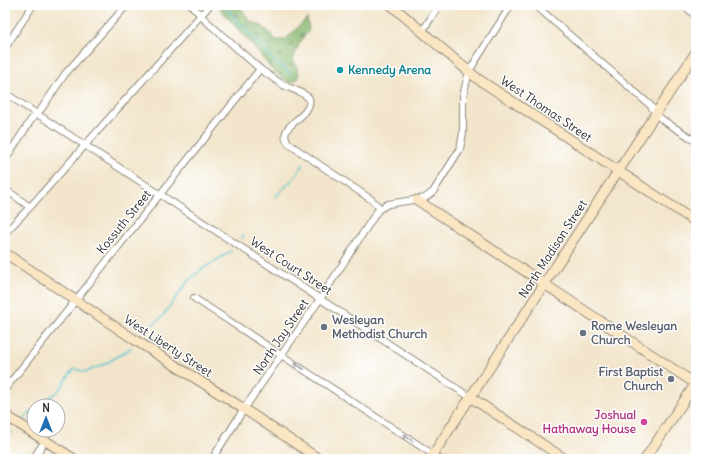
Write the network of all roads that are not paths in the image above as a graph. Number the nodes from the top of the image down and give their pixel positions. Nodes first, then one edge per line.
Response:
1 (33, 5) edge
2 (127, 5) edge
3 (191, 5) edge
4 (210, 5) edge
5 (309, 5) edge
6 (318, 5) edge
7 (391, 5) edge
8 (439, 5) edge
9 (512, 5) edge
10 (535, 5) edge
11 (684, 5) edge
12 (201, 15) junction
13 (696, 16) edge
14 (422, 32) junction
15 (5, 48) edge
16 (696, 52) edge
17 (260, 69) junction
18 (469, 71) junction
19 (5, 93) edge
20 (657, 113) junction
21 (37, 114) junction
22 (696, 141) edge
23 (85, 145) junction
24 (5, 160) edge
25 (618, 171) junction
26 (5, 189) edge
27 (160, 195) junction
28 (417, 200) junction
29 (30, 207) junction
30 (380, 208) junction
31 (696, 222) edge
32 (5, 233) edge
33 (5, 253) edge
34 (544, 285) junction
35 (194, 298) dead end
36 (75, 299) junction
37 (320, 299) junction
38 (282, 355) junction
39 (696, 383) edge
40 (5, 389) edge
41 (470, 397) junction
42 (244, 410) junction
43 (5, 415) edge
44 (45, 441) junction
45 (434, 457) edge
46 (33, 459) edge
47 (74, 459) edge
48 (212, 459) edge
49 (319, 459) edge
50 (565, 459) edge
51 (645, 459) edge

1 - 15 street
2 - 21 street
3 - 12 street
4 - 12 street
5 - 6 street
7 - 14 street, West Thomas Street
8 - 14 street
9 - 18 street
10 - 20 street
11 - 13 street
12 - 17 street
12 - 23 street
14 - 18 street, West Thomas Street
16 - 20 street, North Madison Street
17 - 27 street, Kossuth Street
17 - 30 street
18 - 25 street, West Thomas Street
18 - 28 street
19 - 21 street, West Court Street
20 - 22 street
20 - 25 street, North Madison Street
21 - 23 street, West Court Street
21 - 24 street
23 - 27 street, West Court Street
23 - 29 street
25 - 31 street, West Thomas Street
25 - 34 street, North Madison Street
26 - 29 street
27 - 36 street, Kossuth Street
27 - 37 street, West Court Street
28 - 30 street
28 - 34 street
29 - 32 street
30 - 37 street, North Jay Street
33 - 36 street, West Liberty Street
34 - 39 street
34 - 41 street, North Madison Street
35 - 38 street
36 - 40 street, Kossuth Street
36 - 42 street, West Liberty Street
37 - 38 street, North Jay Street
37 - 41 street, West Court Street
38 - 42 street, North Jay Street
45 -> 38 street
39 - 51 street
41 - 45 street, North Madison Street
41 - 50 street, West Court Street
42 - 48 street, North Jay Street
42 - 49 street, West Liberty Street
43 - 44 street
44 - 46 street
44 - 47 street

